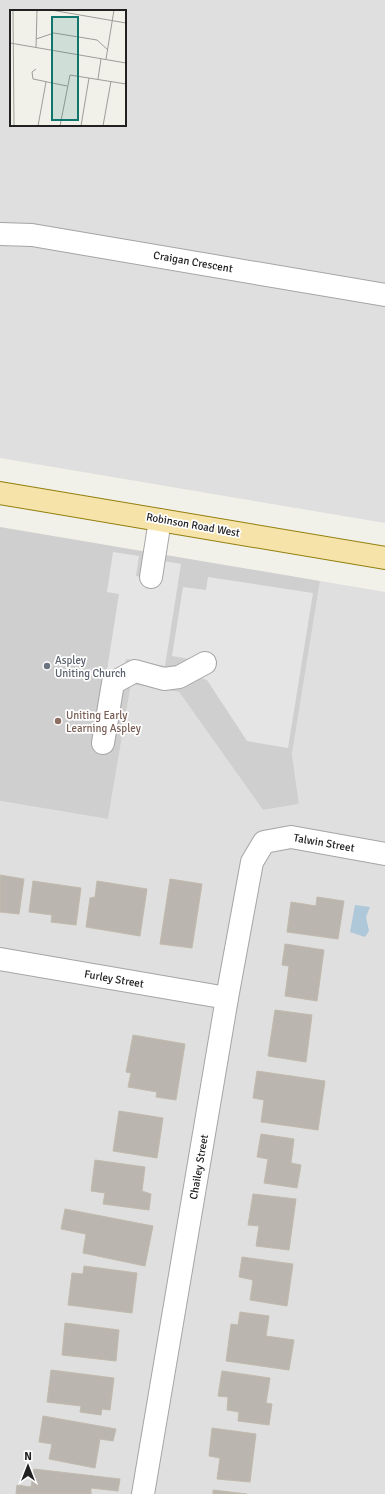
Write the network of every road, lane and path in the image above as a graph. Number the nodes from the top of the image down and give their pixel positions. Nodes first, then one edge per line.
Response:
1 (0, 234) edge
2 (385, 294) edge
3 (0, 493) edge
4 (160, 520) junction
5 (385, 558) edge
6 (151, 577) dead end
7 (205, 663) dead end
8 (103, 743) dead end
9 (264, 842) joint
10 (385, 854) edge
11 (0, 959) edge
12 (227, 998) junction
13 (143, 1494) edge

1 - 2 street, Craigan Crescent
3 - 4 main road, Robinson Road West
4 - 5 main road, Robinson Road West
4 - 6 street
7 - 8 street
9 - 10 street, Talwin Street
9 - 12 street, Chailey Street
11 - 12 street, Furley Street
12 - 13 street, Chailey Street

